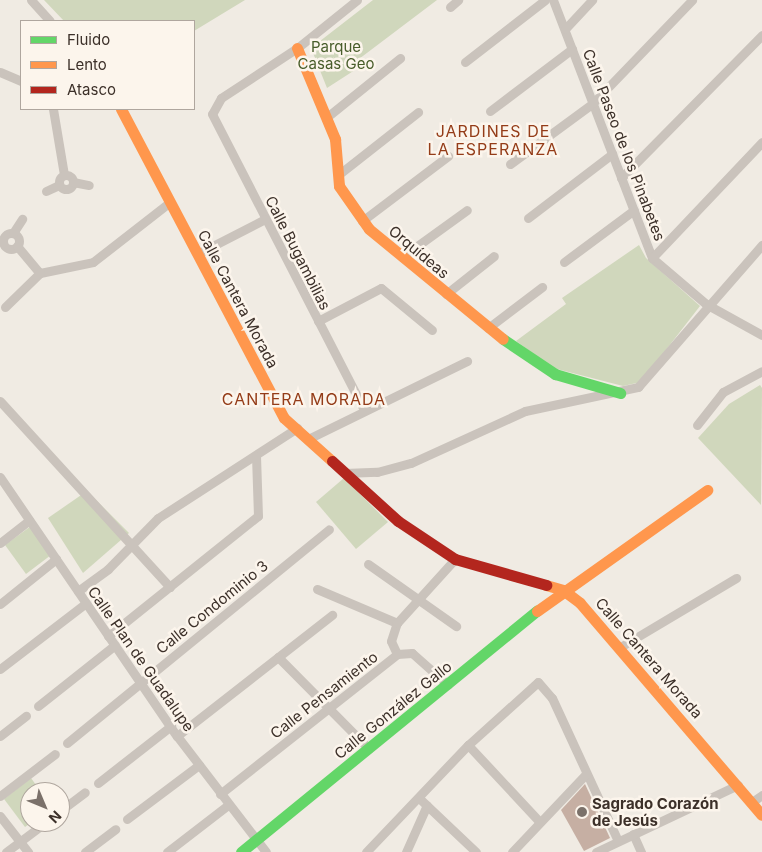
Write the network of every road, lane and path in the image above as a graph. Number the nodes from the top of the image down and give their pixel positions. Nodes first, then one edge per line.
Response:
1 (30, 0) edge
2 (357, 0) edge
3 (458, 0) edge
4 (545, 0) edge
5 (554, 0) edge
6 (592, 0) edge
7 (692, 0) edge
8 (450, 7) dead end
9 (49, 20) edge
10 (564, 29) junction
11 (762, 35) edge
12 (297, 48) junction
13 (572, 49) junction
14 (400, 58) dead end
15 (465, 62) dead end
16 (0, 72) edge
17 (20, 81) edge
18 (593, 103) junction
19 (53, 110) edge
20 (122, 110) edge
21 (490, 111) dead end
22 (418, 112) dead end
23 (327, 117) junction
24 (762, 142) edge
25 (612, 154) junction
26 (448, 156) dead end
27 (510, 164) dead end
28 (64, 175) junction
29 (338, 175) junction
30 (621, 178) junction
31 (73, 182) junction
32 (59, 185) junction
33 (90, 185) dead end
34 (46, 191) dead end
35 (170, 202) junction
36 (466, 210) dead end
37 (634, 210) junction
38 (528, 218) dead end
39 (22, 219) dead end
40 (265, 219) junction
41 (362, 220) junction
42 (13, 233) junction
43 (2, 244) edge
44 (762, 245) edge
45 (17, 246) junction
46 (197, 254) junction
47 (494, 256) dead end
48 (402, 257) junction
49 (652, 258) junction
50 (564, 262) dead end
51 (40, 273) junction
52 (542, 287) dead end
53 (446, 294) junction
54 (706, 304) junction
55 (5, 307) dead end
56 (318, 321) junction
57 (488, 328) junction
58 (432, 330) dead end
59 (762, 335) edge
60 (467, 361) dead end
61 (762, 371) edge
62 (620, 393) junction
63 (1, 401) edge
64 (364, 410) junction
65 (697, 425) dead end
66 (297, 428) junction
67 (310, 438) junction
68 (256, 456) junction
69 (343, 472) junction
70 (1, 480) edge
71 (708, 490) dead end
72 (29, 520) junction
73 (328, 529) dead end
74 (0, 543) edge
75 (131, 543) junction
76 (56, 559) junction
77 (455, 559) junction
78 (368, 564) dead end
79 (736, 578) dead end
80 (170, 587) junction
81 (317, 589) dead end
82 (564, 590) junction
83 (78, 591) junction
84 (419, 599) junction
85 (86, 603) junction
86 (0, 604) edge
87 (332, 616) dead end
88 (397, 623) junction
89 (456, 626) dead end
90 (108, 636) junction
91 (115, 645) junction
92 (622, 646) junction
93 (397, 654) junction
94 (278, 657) junction
95 (0, 669) edge
96 (141, 683) junction
97 (448, 685) junction
98 (38, 706) dead end
99 (328, 709) junction
100 (26, 716) dead end
101 (170, 726) junction
102 (0, 736) edge
103 (177, 736) junction
104 (67, 743) dead end
105 (468, 745) junction
106 (369, 749) junction
107 (55, 754) dead end
108 (199, 765) junction
109 (586, 774) junction
110 (98, 783) dead end
111 (738, 785) junction
112 (86, 792) dead end
113 (220, 794) junction
114 (762, 795) edge
115 (0, 796) edge
116 (420, 798) junction
117 (752, 802) junction
118 (70, 804) edge
119 (228, 805) junction
120 (427, 805) junction
121 (762, 815) edge
122 (0, 816) edge
123 (127, 819) dead end
124 (538, 820) junction
125 (115, 829) dead end
126 (33, 832) edge
127 (633, 834) junction
128 (256, 840) junction
129 (618, 841) junction
130 (20, 842) junction
131 (6, 852) edge
132 (28, 852) edge
133 (85, 852) edge
134 (167, 852) edge
135 (241, 852) edge
136 (266, 852) edge
137 (366, 852) edge
138 (406, 852) edge
139 (476, 852) edge
140 (512, 852) edge
141 (596, 852) edge
142 (642, 852) edge

1 - 9 street
2 - 12 street
3 - 8 street
4 - 15 street
5 - 10 street, Calle Paseo de los Pinabetes
6 - 10 street
7 - 18 street
10 - 13 street, Calle Paseo de los Pinabetes
11 - 30 street
12 - 23 street, Orquídeas
12 - 40 street, Calle Bugambilias
13 - 18 street, Calle Paseo de los Pinabetes
13 - 21 street
14 - 23 street
16 - 17 street
18 - 25 street, Calle Paseo de los Pinabetes
18 - 27 street
19 - 28 street
20 - 35 street, Calle Cantera Morada
22 - 29 street
23 - 29 street, Orquídeas
24 - 49 street
25 - 30 street, Calle Paseo de los Pinabetes
25 - 38 street
26 - 41 street
28 - 31 street
28 - 32 street
29 - 41 street, Orquídeas
30 - 37 street, Calle Paseo de los Pinabetes
31 - 32 street
31 - 33 street
32 - 34 street
35 - 46 street, Calle Cantera Morada
35 - 51 street
36 - 48 street
37 - 49 street, Calle Paseo de los Pinabetes
37 - 50 street
39 - 42 street
40 - 46 street
40 - 56 street, Calle Bugambilias
41 - 48 street, Orquídeas
42 - 43 street
42 - 45 street
43 - 45 street
44 - 54 street
45 - 51 street
46 - 66 street, Calle Cantera Morada
47 - 53 street
48 - 53 street, Orquídeas
49 - 54 street, Calle Paseo de los Pinabetes
51 - 55 street
52 - 57 street
53 - 57 street, Orquídeas
54 - 59 street, Calle Paseo de los Pinabetes
54 - 62 street
56 - 58 street
56 - 64 street, Calle Bugambilias
57 - 62 street, Orquídeas
60 - 64 street
61 - 65 street
62 - 69 street
63 - 75 street
64 - 67 street
66 - 67 street, Calle Cantera Morada
66 - 68 street
67 - 69 street, Calle Cantera Morada
68 - 75 street
68 - 80 street
69 - 77 street, Calle Cantera Morada
70 - 72 street, Calle Plan de Guadalupe
71 - 82 street, Calle González Gallo
72 - 74 street
72 - 76 street, Calle Plan de Guadalupe
73 - 96 street, Calle Condominio 3
75 - 80 street
75 - 83 street
76 - 83 street, Calle Plan de Guadalupe
76 - 86 street
77 - 82 street, Calle Cantera Morada
77 - 84 street
78 - 84 street
79 - 92 street
80 - 90 street
81 - 88 street
82 - 92 street, Calle Cantera Morada
82 - 97 street, Calle González Gallo
83 - 85 street, Calle Plan de Guadalupe
84 - 88 street
84 - 89 street
85 - 90 street, Calle Plan de Guadalupe
85 - 95 street
87 - 94 street
88 - 93 street, Calle Pensamiento
90 - 91 street, Calle Plan de Guadalupe
91 - 96 street, Calle Plan de Guadalupe
91 - 98 street
92 - 111 street, Calle Cantera Morada
93 - 97 street
93 - 99 street, Calle Pensamiento
94 - 99 street
94 - 103 street
96 - 101 street, Calle Plan de Guadalupe
96 - 104 street, Calle Condominio 3
97 - 106 street, Calle González Gallo
99 - 106 street
99 - 113 street, Calle Pensamiento
100 - 102 street
101 - 103 street, Calle Plan de Guadalupe
101 - 110 street
103 - 108 street, Calle Plan de Guadalupe
105 - 109 street
105 - 116 street
105 - 124 street
106 - 128 street, Calle González Gallo
107 - 115 street
108 - 113 street, Calle Plan de Guadalupe
108 - 123 street
109 - 124 street
109 - 129 street
111 - 117 street, Calle Cantera Morada
111 - 127 street
112 - 118 street
113 - 119 street, Calle Plan de Guadalupe
114 - 117 street
116 - 120 street
116 - 137 street
117 - 121 street, Calle Cantera Morada
119 - 128 street, Calle Plan de Guadalupe
119 - 134 street
120 - 138 street
120 - 139 street
122 - 130 street
124 - 140 street
125 - 133 street
126 - 130 street
127 - 129 street
127 - 142 street
128 - 135 street, Calle González Gallo
128 - 136 street, Calle Plan de Guadalupe
129 - 141 street
130 - 131 street
130 - 132 street

